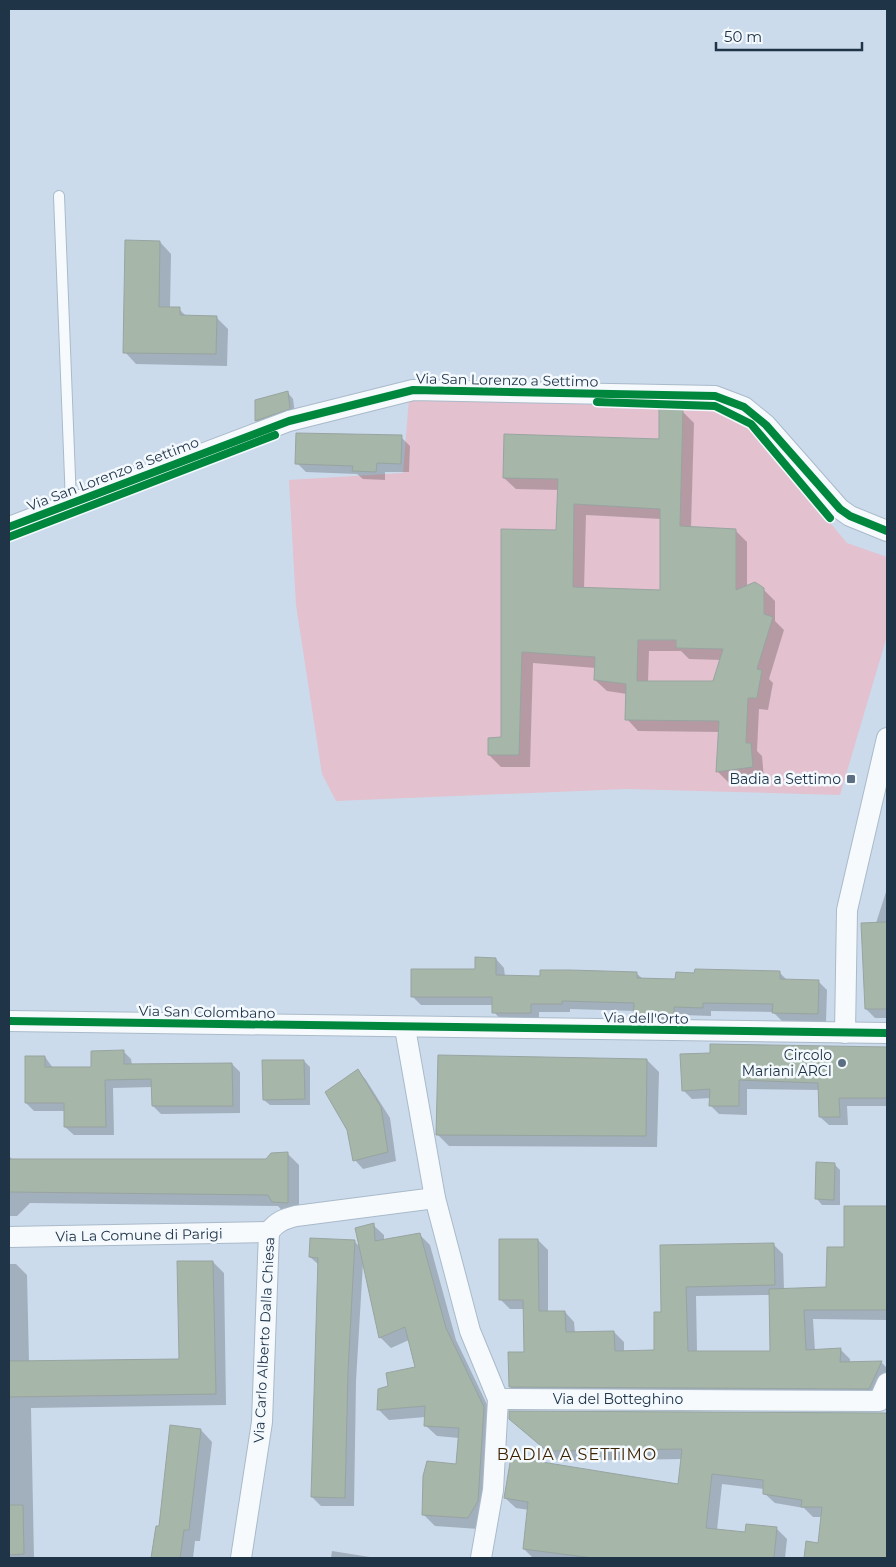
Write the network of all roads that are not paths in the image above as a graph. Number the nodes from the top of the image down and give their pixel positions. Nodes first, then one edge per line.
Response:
1 (59, 196) dead end
2 (71, 504) junction
3 (9, 527) edge
4 (887, 531) edge
5 (887, 738) edge
6 (9, 1021) edge
7 (405, 1028) junction
8 (845, 1033) junction
9 (887, 1033) edge
10 (435, 1198) junction
11 (269, 1232) junction
12 (9, 1237) edge
13 (887, 1383) edge
14 (498, 1399) junction
15 (883, 1401) edge
16 (240, 1558) edge
17 (481, 1558) edge

1 - 2 lane
2 - 3 street, Via San Lorenzo a Settimo
2 - 4 street, Via San Lorenzo a Settimo
5 - 8 street
6 - 7 street, Via San Colombano
7 - 8 street, Via dell'Orto
7 - 10 street
8 - 9 street, Via dell'Orto
10 - 11 street, Via Carlo Alberto Dalla Chiesa
10 - 14 street
11 - 12 street, Via La Comune di Parigi
11 - 16 street, Via Carlo Alberto Dalla Chiesa
13 - 15 street, Via del Botteghino
14 - 15 street, Via del Botteghino
14 - 17 street

